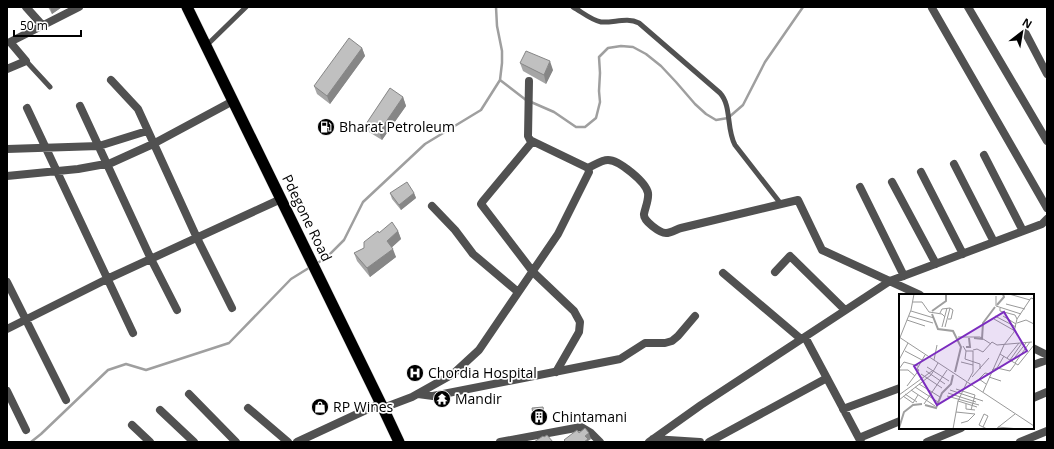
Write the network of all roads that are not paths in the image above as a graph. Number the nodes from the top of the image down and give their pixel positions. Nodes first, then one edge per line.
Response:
1 (26, 7) edge
2 (79, 7) edge
3 (187, 7) edge
4 (246, 7) edge
5 (573, 7) edge
6 (968, 7) edge
7 (932, 8) dead end
8 (42, 26) junction
9 (1025, 32) dead end
10 (206, 46) junction
11 (26, 61) junction
12 (7, 69) edge
13 (1047, 74) edge
14 (111, 80) dead end
15 (529, 81) dead end
16 (50, 87) dead end
17 (233, 101) junction
18 (80, 106) dead end
19 (27, 108) dead end
20 (148, 131) junction
21 (1047, 141) edge
22 (532, 142) junction
23 (153, 144) junction
24 (99, 146) junction
25 (45, 148) junction
26 (7, 149) edge
27 (984, 155) dead end
28 (107, 164) junction
29 (954, 164) dead end
30 (588, 168) junction
31 (56, 172) junction
32 (921, 172) dead end
33 (7, 176) edge
34 (892, 182) dead end
35 (860, 187) dead end
36 (281, 199) junction
37 (781, 204) junction
38 (432, 206) dead end
39 (1047, 208) edge
40 (1047, 219) edge
41 (1023, 231) junction
42 (197, 238) junction
43 (994, 242) junction
44 (964, 254) junction
45 (151, 259) junction
46 (936, 264) junction
47 (533, 272) junction
48 (775, 272) dead end
49 (723, 273) dead end
50 (904, 276) junction
51 (107, 279) junction
52 (890, 281) junction
53 (7, 282) edge
54 (518, 292) junction
55 (918, 294) edge
56 (232, 308) dead end
57 (177, 310) dead end
58 (845, 310) junction
59 (695, 316) dead end
60 (26, 320) junction
61 (7, 328) edge
62 (133, 334) dead end
63 (803, 338) junction
64 (1034, 348) edge
65 (1047, 355) edge
66 (1047, 360) edge
67 (1034, 365) edge
68 (556, 372) junction
69 (827, 378) junction
70 (899, 388) edge
71 (7, 391) edge
72 (1047, 392) edge
73 (189, 394) dead end
74 (418, 394) junction
75 (1034, 398) edge
76 (66, 400) dead end
77 (382, 405) junction
78 (248, 408) dead end
79 (843, 409) junction
80 (160, 410) dead end
81 (899, 421) edge
82 (132, 425) dead end
83 (959, 429) edge
84 (26, 430) dead end
85 (1047, 431) edge
86 (651, 440) edge
87 (860, 440) edge
88 (150, 442) edge
89 (194, 442) edge
90 (236, 442) edge
91 (288, 442) edge
92 (297, 442) edge
93 (398, 442) edge
94 (500, 442) edge
95 (600, 442) edge
96 (700, 442) edge
97 (709, 442) edge
98 (927, 442) edge
99 (1020, 442) edge

1 - 8 street
2 - 8 street
3 - 10 highway, Pdegone Road
4 - 10 lane
5 - 37 lane
6 - 21 street
7 - 39 street
8 - 11 street
9 - 13 street
10 - 17 highway, Pdegone Road
11 - 12 street
11 - 16 lane
14 - 20 street
15 - 22 street
17 - 23 street
17 - 36 highway, Pdegone Road
18 - 24 street
19 - 25 street
20 - 23 street
20 - 24 street
22 - 30 street
22 - 47 street
23 - 28 street
23 - 42 street
24 - 25 street
24 - 28 street
25 - 26 street
25 - 31 street
27 - 41 street
28 - 31 street
28 - 45 street
29 - 43 street
30 - 37 street
30 - 47 street
31 - 33 street
31 - 51 street
32 - 44 street
34 - 46 street
35 - 50 street
36 - 42 street
36 - 77 highway, Pdegone Road
37 - 52 street
38 - 54 street
40 - 41 street
41 - 43 street
42 - 45 street
42 - 56 street
43 - 44 street
44 - 46 street
45 - 51 street
45 - 57 street
46 - 50 street
47 - 54 street
47 - 68 street
48 - 58 street
49 - 63 street
50 - 52 street
51 - 60 street
51 - 62 street
52 - 55 street
52 - 58 street
53 - 60 street
54 - 74 street
58 - 63 street
59 - 68 street
60 - 61 street
60 - 76 street
63 - 69 street
63 - 86 street
64 - 65 street
66 - 67 street
68 - 74 street
69 - 79 street
69 - 97 street
70 - 79 street
71 - 84 street
72 - 75 street
73 - 90 street
74 - 77 street
77 - 92 street
77 - 93 highway, Pdegone Road
78 - 91 street
79 - 87 street
80 - 89 street
81 - 87 street
82 - 88 street
83 - 98 street
85 - 99 street
86 - 96 street
94 - 95 street

